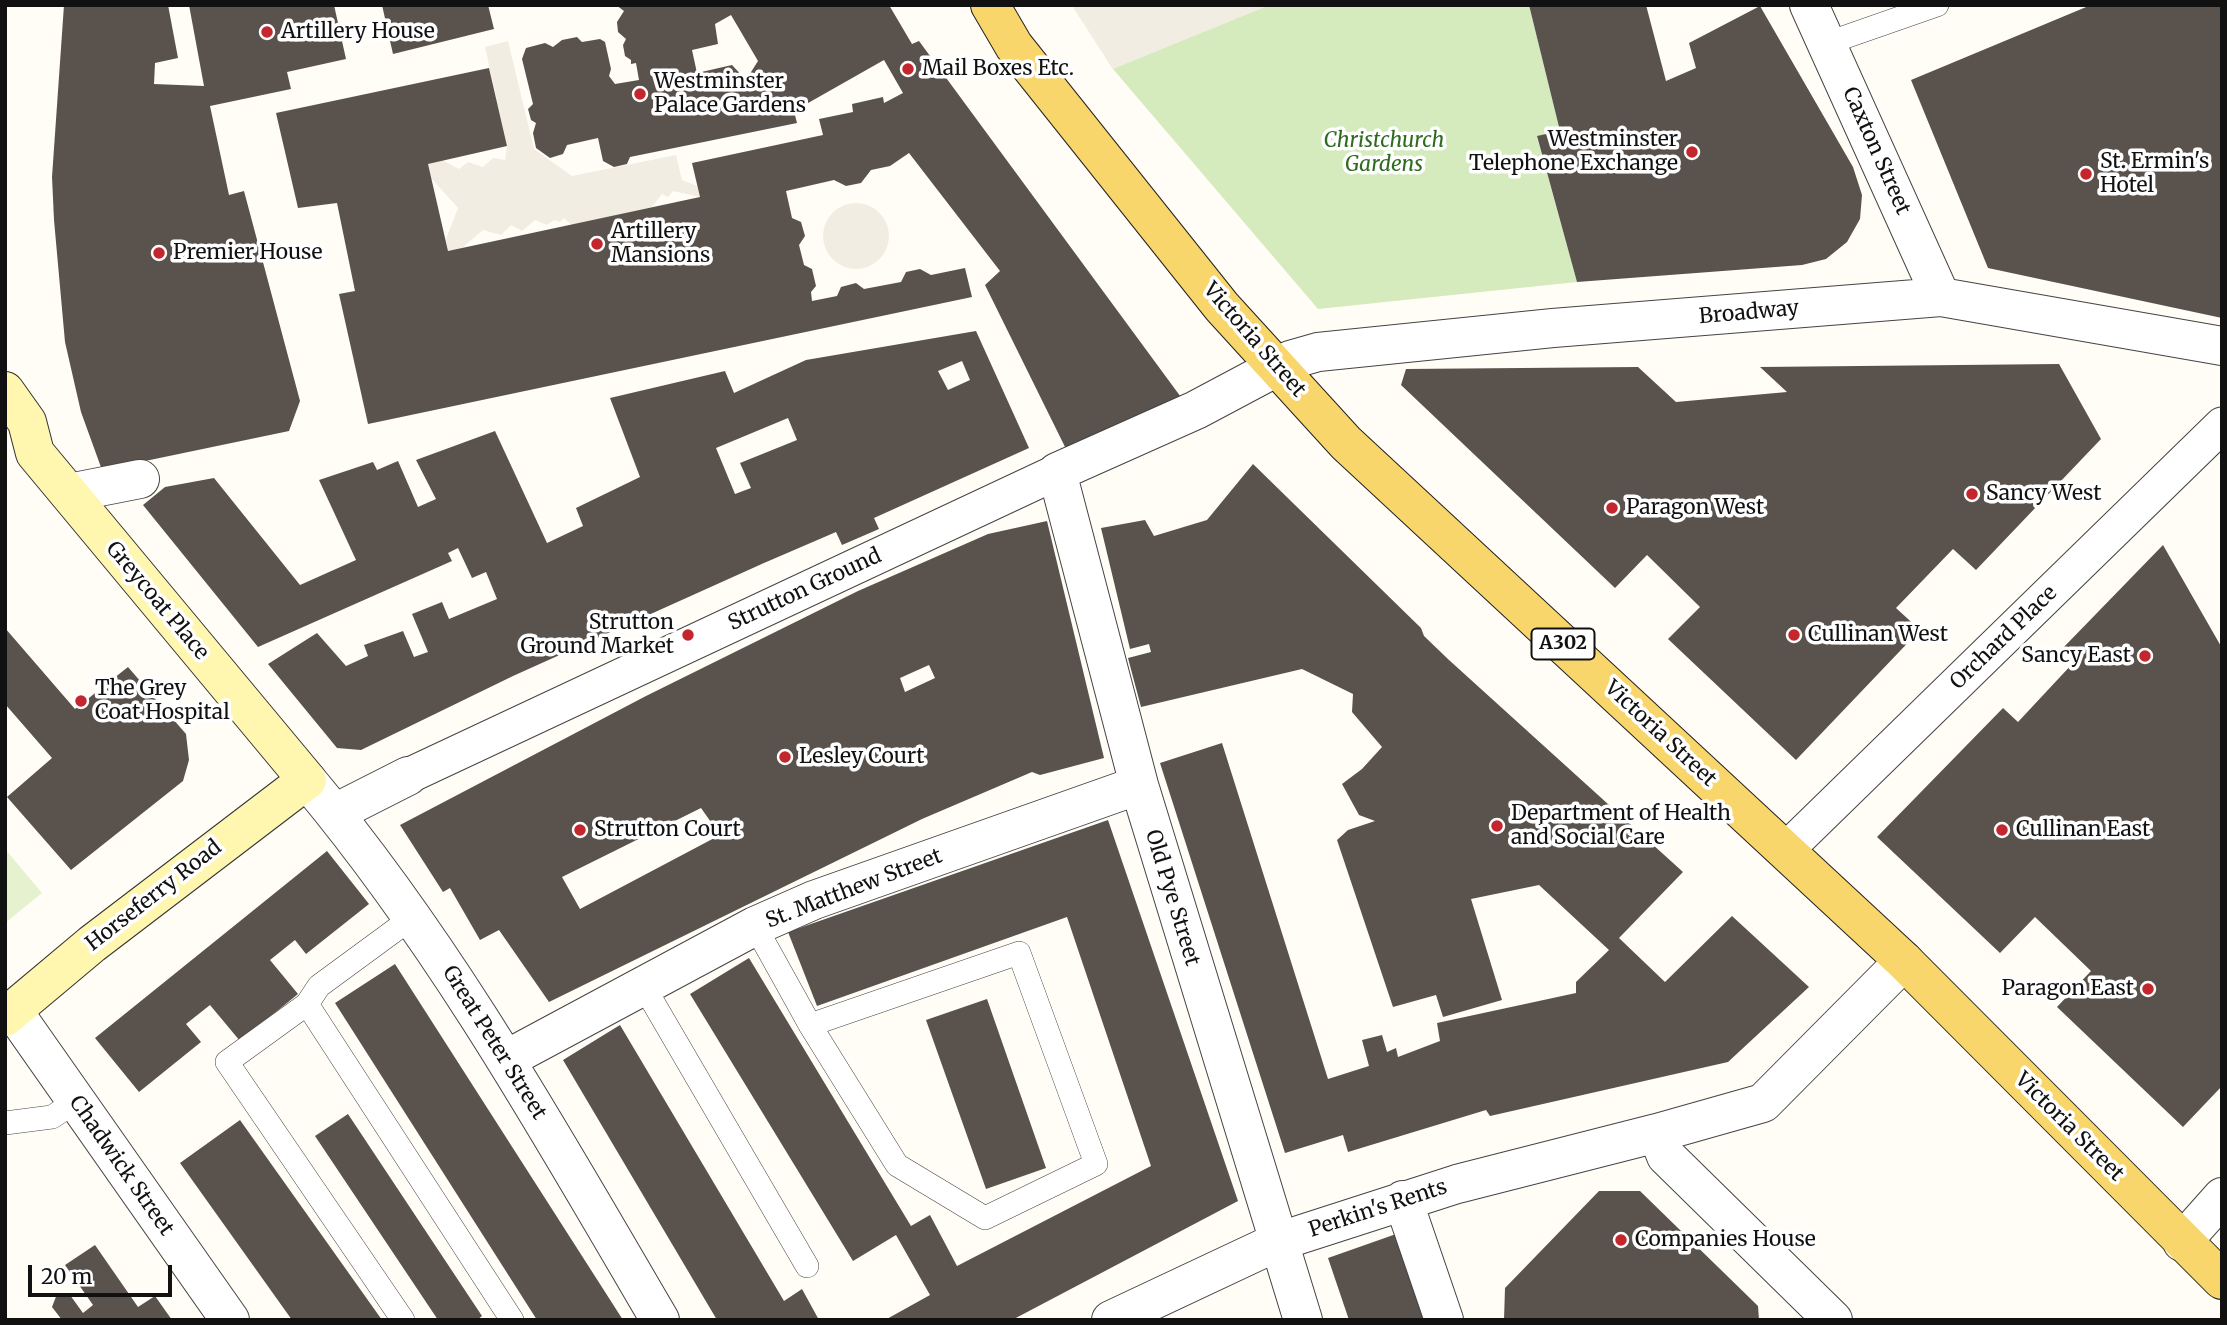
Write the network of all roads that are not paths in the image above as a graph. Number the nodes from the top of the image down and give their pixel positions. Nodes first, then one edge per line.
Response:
1 (990, 5) edge
2 (1810, 5) edge
3 (1937, 5) edge
4 (1828, 44) junction
5 (1941, 297) junction
6 (2222, 346) edge
7 (1276, 368) junction
8 (5, 391) edge
9 (2222, 425) edge
10 (20, 453) edge
11 (1057, 472) junction
12 (140, 479) dead end
13 (69, 493) junction
14 (408, 776) joint
15 (307, 780) junction
16 (1139, 785) junction
17 (335, 813) junction
18 (1785, 851) junction
19 (413, 917) junction
20 (755, 926) junction
21 (1903, 961) junction
22 (643, 985) junction
23 (307, 1004) junction
24 (9, 1014) edge
25 (810, 1025) junction
26 (507, 1059) junction
27 (75, 1102) junction
28 (5, 1123) edge
29 (1657, 1133) junction
30 (2222, 1197) edge
31 (1403, 1200) junction
32 (1277, 1241) junction
33 (2182, 1242) junction
34 (807, 1266) dead end
35 (2222, 1280) edge
36 (230, 1320) edge
37 (403, 1320) edge
38 (512, 1320) edge
39 (660, 1320) edge
40 (1111, 1320) edge
41 (1303, 1320) edge
42 (1444, 1320) edge
43 (1833, 1320) edge

1 - 7 main road, Victoria Street / A302
2 - 4 street, Caxton Street
3 - 4 lane
4 - 5 street, Caxton Street
5 - 6 street, Broadway
5 - 7 street, Broadway
7 - 11 street, Strutton Ground
7 - 18 main road, Victoria Street / A302
8 - 10 main road, Greycoat Place
9 - 18 street, Orchard Place
10 - 13 main road, Greycoat Place
11 - 14 street, Strutton Ground
11 - 16 street, Old Pye Street
12 - 13 street
13 - 15 main road, Greycoat Place
14 - 17 street, Strutton Ground
15 - 17 street, Great Peter Street
15 - 24 main road, Horseferry Road
16 - 20 street, St. Matthew Street
16 - 32 street, Old Pye Street
17 - 19 street, Great Peter Street
18 - 21 main road, Victoria Street / A302
19 - 23 lane
19 - 26 street, Great Peter Street
20 - 22 street, St. Matthew Street
20 - 25 lane
21 - 29 street, Perkin's Rents
21 - 33 main road, Victoria Street / A302
22 - 26 street, St. Matthew Street
22 - 34 lane
23 - 37 lane
23 - 38 lane
24 - 27 street, Chadwick Street
25 - 25 lane
26 - 39 street, Great Peter Street
27 - 28 lane
27 - 36 street, Chadwick Street
29 - 31 street, Perkin's Rents
29 - 43 street
30 - 33 street
31 - 32 street, Perkin's Rents
31 - 42 street
32 - 40 street, Perkin's Rents
32 - 41 street, Old Pye Street
33 - 35 main road, Victoria Street / A302

